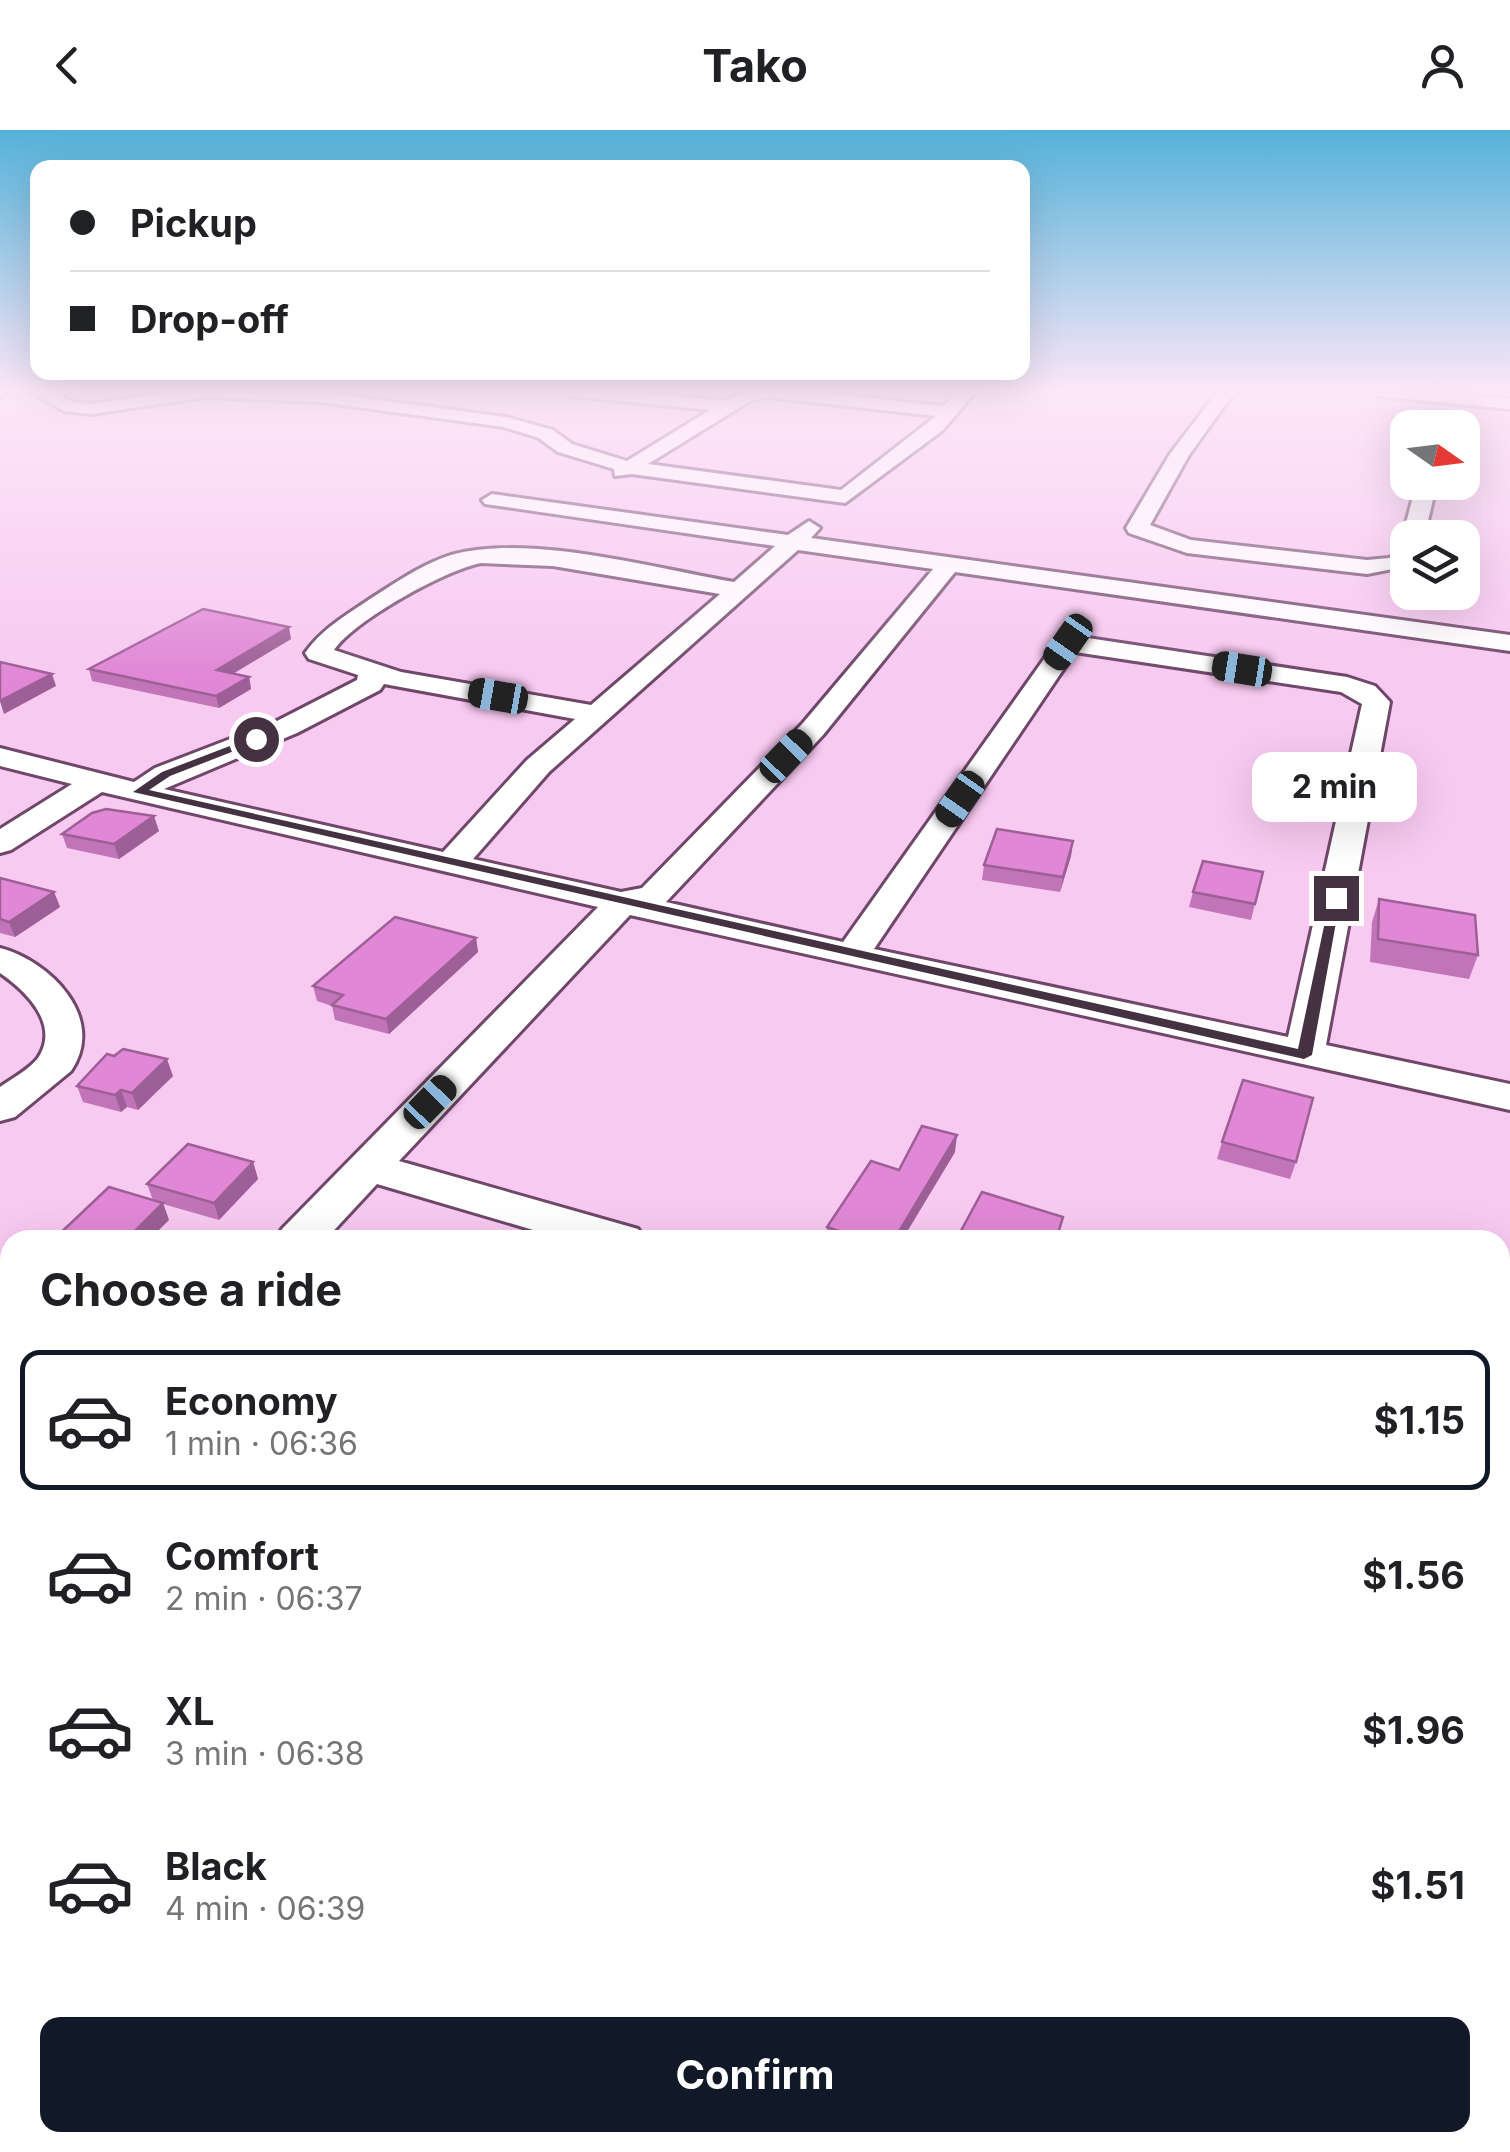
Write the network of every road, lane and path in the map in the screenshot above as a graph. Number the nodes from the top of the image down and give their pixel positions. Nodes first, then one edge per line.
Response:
1 (591, 485) edge
2 (754, 485) edge
3 (861, 485) edge
4 (1162, 485) edge
5 (845, 498) junction
6 (492, 500) dead end
7 (552, 509) junction
8 (793, 541) junction
9 (514, 557) junction
10 (950, 563) junction
11 (1390, 565) edge
12 (740, 590) junction
13 (1510, 643) edge
14 (372, 672) junction
15 (600, 714) junction
16 (0, 757) edge
17 (100, 780) junction
18 (139, 792) junction
19 (0, 843) edge
20 (452, 862) junction
21 (624, 902) junction
22 (852, 956) junction
23 (0, 959) edge
24 (1304, 1055) junction
25 (1510, 1097) edge
26 (0, 1108) edge
27 (370, 1167) junction
28 (308, 1230) edge
29 (587, 1230) edge

1 - 7 street
2 - 5 street
3 - 5 street
4 - 11 street
5 - 8 street
6 - 7 street
7 - 8 street
7 - 9 street
8 - 10 street
8 - 12 street
9 - 12 street
9 - 14 street
10 - 13 street
10 - 21 street
12 - 15 street
14 - 15 street
14 - 18 street
15 - 20 street
16 - 17 street
17 - 18 street
17 - 19 street
18 - 20 street
20 - 21 street
21 - 22 street
21 - 27 street
22 - 24 street
22 - 24 street
23 - 26 street
24 - 25 street
27 - 28 street
27 - 29 street

